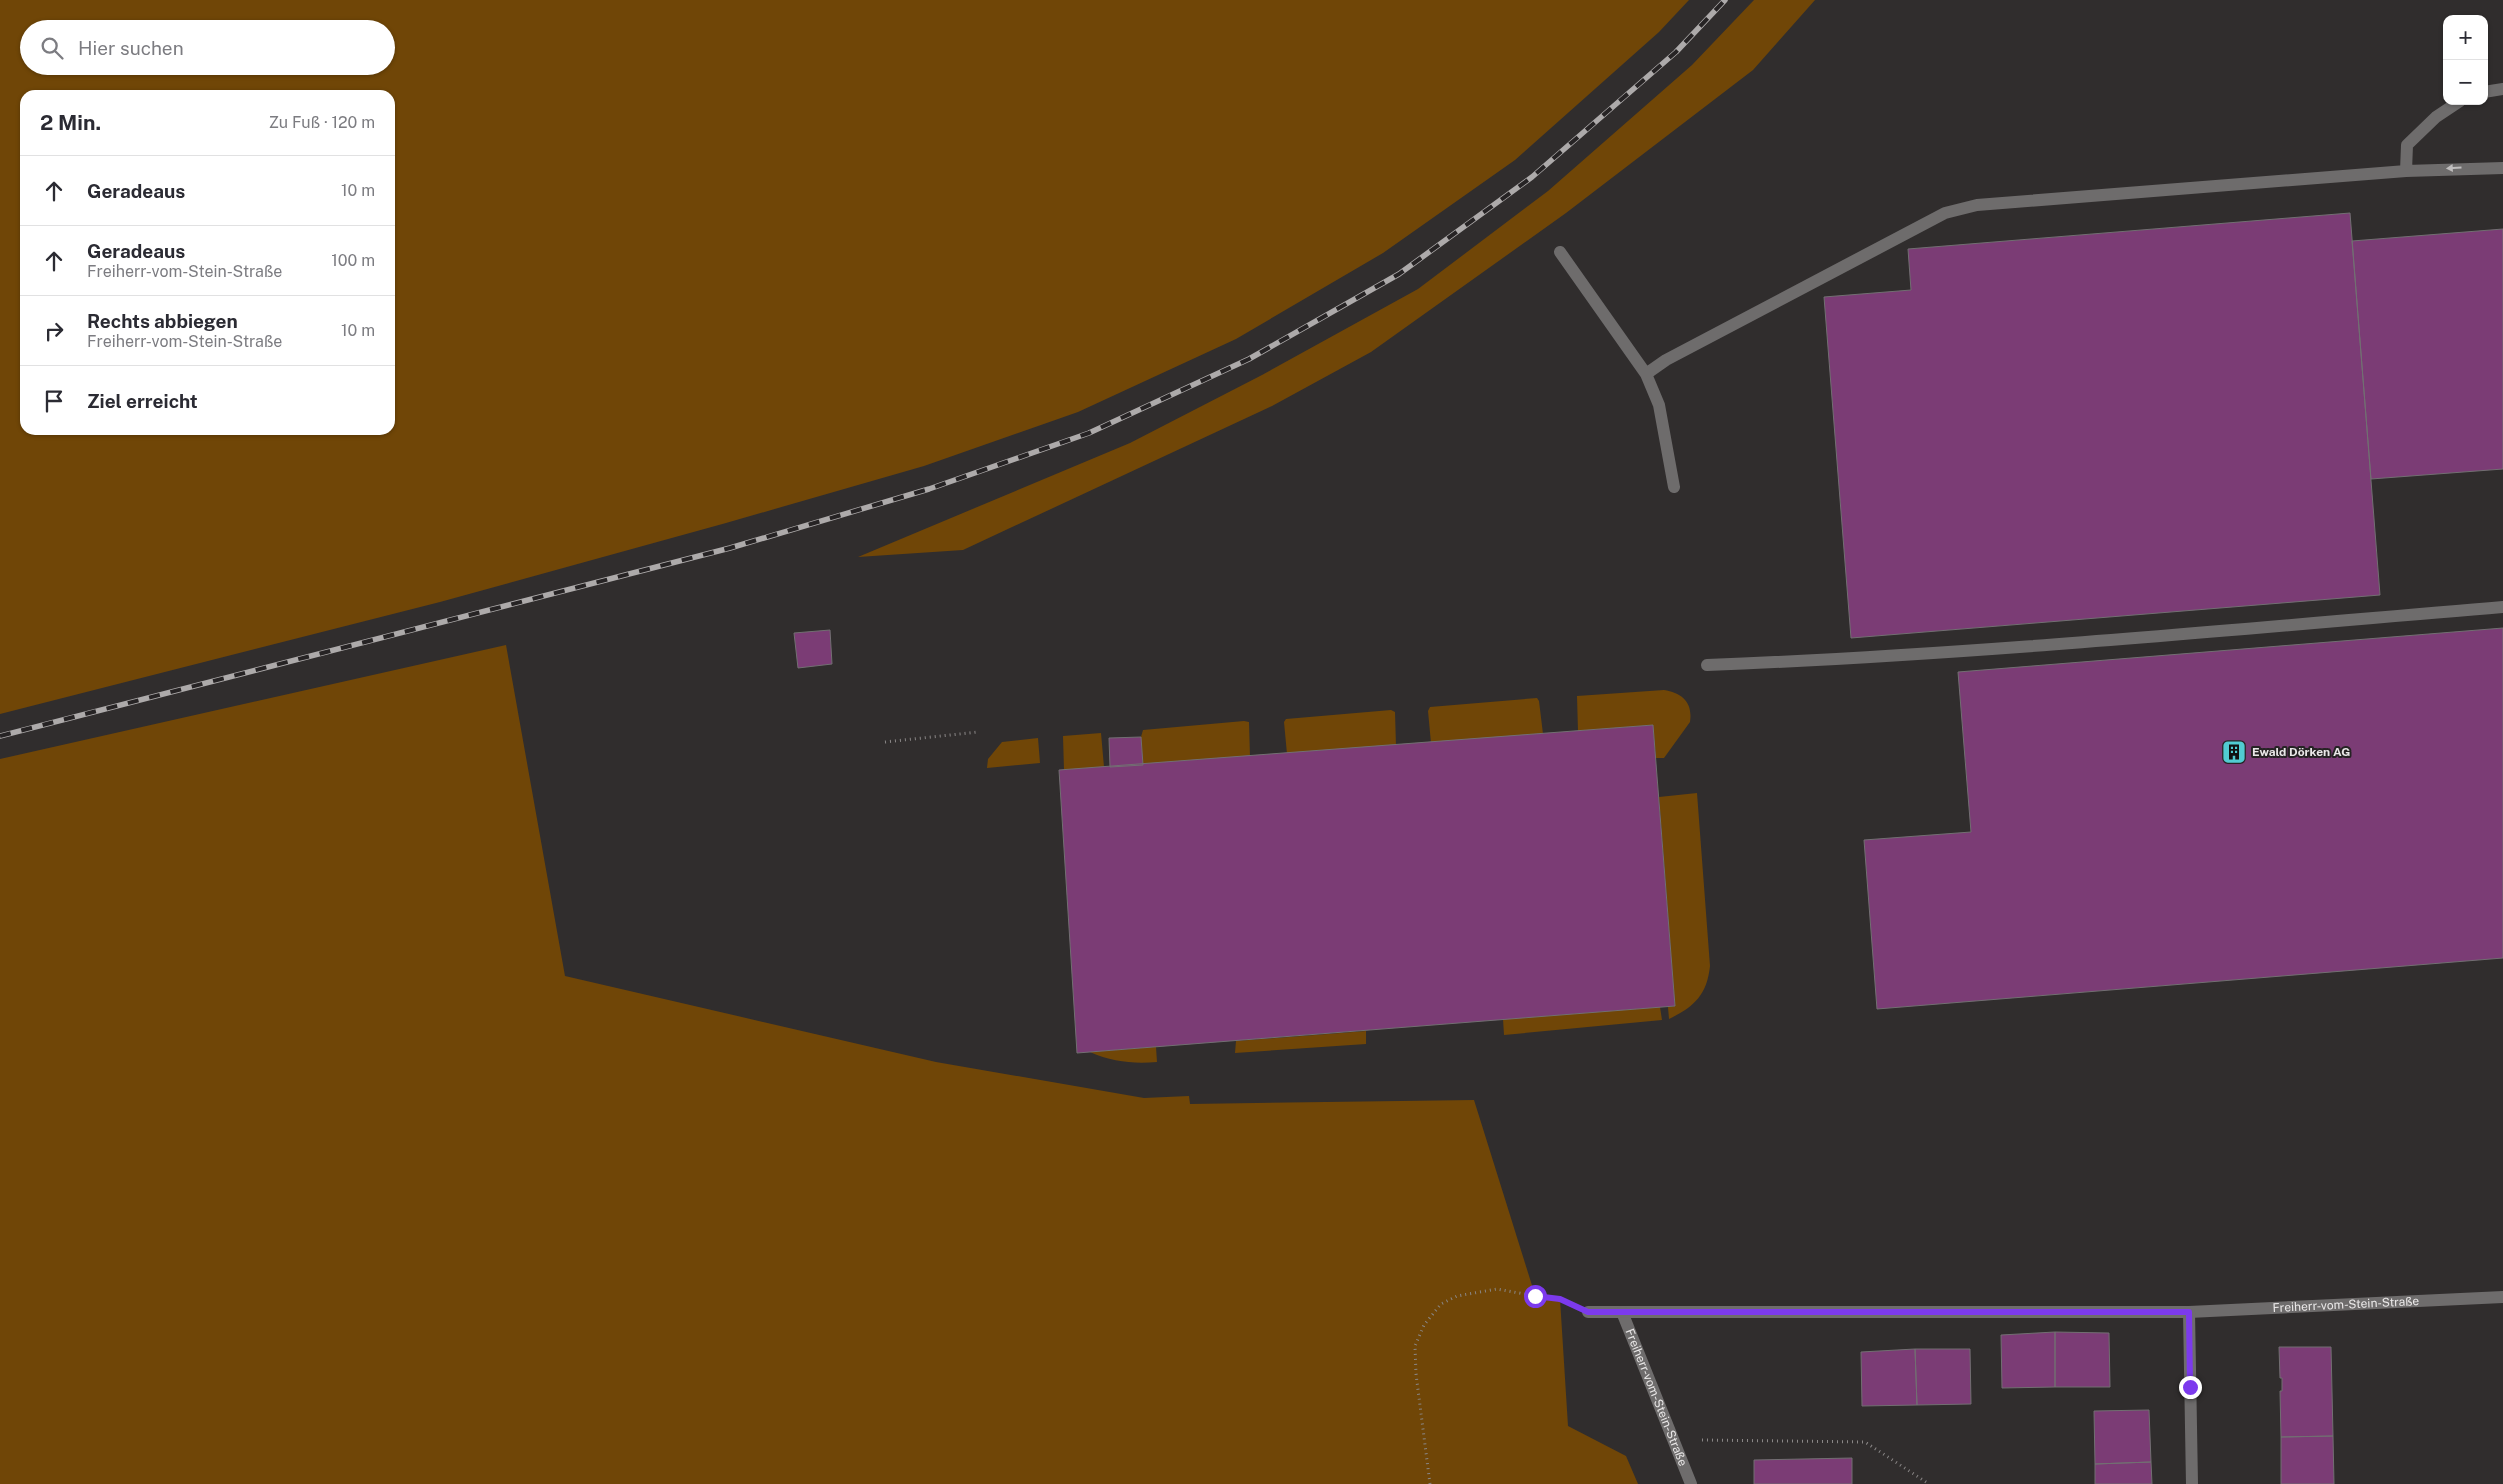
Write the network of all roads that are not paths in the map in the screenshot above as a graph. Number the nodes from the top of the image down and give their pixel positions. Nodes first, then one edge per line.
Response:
1 (2503, 89) edge
2 (2488, 91) edge
3 (2454, 105) edge
4 (2503, 168) edge
5 (2406, 170) junction
6 (1560, 252) dead end
7 (1646, 374) junction
8 (1674, 487) dead end
9 (2503, 607) edge
10 (1707, 665) dead end
11 (2503, 1297) edge
12 (1588, 1312) road end
13 (1622, 1312) junction
14 (2189, 1312) junction
15 (1691, 1484) edge
16 (2192, 1484) edge

1 - 2 street
3 - 5 street
4 -> 5 street
5 - 7 street
6 - 7 street
7 - 8 street
9 - 10 street
11 - 14 street, Freiherr-vom-Stein-Straße
12 - 13 street, Freiherr-vom-Stein-Straße
13 - 14 street, Freiherr-vom-Stein-Straße
13 - 15 street, Freiherr-vom-Stein-Straße
14 - 16 street

